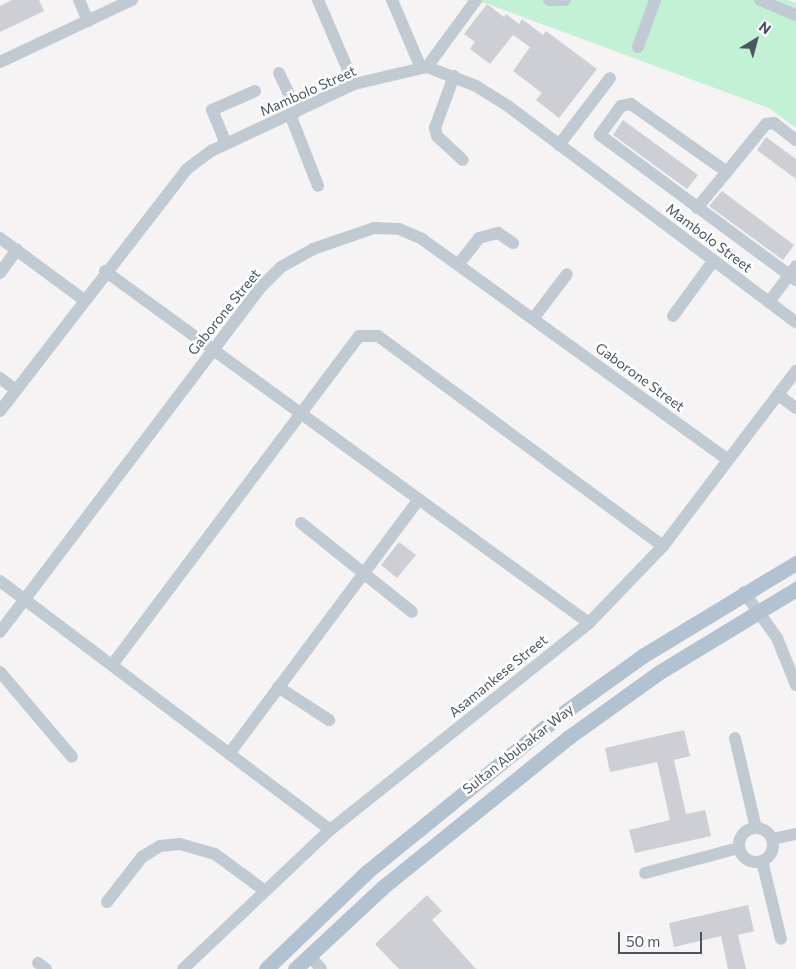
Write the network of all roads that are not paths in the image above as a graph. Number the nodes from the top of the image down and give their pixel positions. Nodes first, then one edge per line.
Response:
1 (78, 0) edge
2 (132, 0) edge
3 (318, 0) edge
4 (392, 0) edge
5 (476, 0) edge
6 (549, 0) edge
7 (565, 0) edge
8 (655, 0) edge
9 (760, 0) edge
10 (796, 15) edge
11 (88, 21) junction
12 (638, 46) dead end
13 (0, 62) edge
14 (424, 68) junction
15 (279, 73) dead end
16 (454, 76) junction
17 (610, 78) dead end
18 (354, 84) junction
19 (255, 91) dead end
20 (293, 113) junction
21 (796, 140) edge
22 (226, 144) junction
23 (559, 145) junction
24 (463, 160) dead end
25 (727, 172) junction
26 (318, 186) dead end
27 (697, 208) junction
28 (0, 238) edge
29 (513, 243) dead end
30 (17, 250) junction
31 (714, 260) junction
32 (458, 265) junction
33 (105, 271) junction
34 (0, 274) edge
35 (566, 274) dead end
36 (794, 274) edge
37 (84, 300) junction
38 (769, 302) junction
39 (673, 316) dead end
40 (533, 319) junction
41 (796, 322) edge
42 (211, 351) junction
43 (796, 371) edge
44 (0, 378) edge
45 (16, 390) junction
46 (778, 395) junction
47 (796, 408) edge
48 (0, 411) edge
49 (299, 414) junction
50 (728, 460) junction
51 (418, 500) junction
52 (300, 523) dead end
53 (663, 546) junction
54 (796, 563) edge
55 (362, 573) junction
56 (0, 581) edge
57 (796, 589) edge
58 (744, 592) junction
59 (25, 600) junction
60 (758, 610) junction
61 (412, 612) dead end
62 (589, 623) junction
63 (0, 632) edge
64 (112, 665) junction
65 (794, 670) edge
66 (0, 672) edge
67 (796, 685) edge
68 (278, 687) junction
69 (328, 720) dead end
70 (735, 738) dead end
71 (229, 754) junction
72 (72, 757) dead end
73 (756, 828) junction
74 (330, 830) junction
75 (796, 834) edge
76 (772, 839) junction
77 (739, 848) junction
78 (762, 861) junction
79 (645, 872) dead end
80 (265, 891) junction
81 (107, 902) dead end
82 (781, 939) dead end
83 (310, 955) junction
84 (183, 969) edge
85 (266, 969) edge
86 (295, 969) edge
87 (321, 969) edge

1 - 11 street
2 - 11 street
3 - 18 street
4 - 14 street
5 - 14 street
6 - 7 street
8 - 12 street
9 - 10 street
11 - 13 street
14 - 16 street, Mambolo Street
14 - 18 street, Mambolo Street
15 - 20 street
16 - 23 street, Mambolo Street
16 - 24 street
17 - 23 street
18 - 20 street, Mambolo Street
19 - 22 street
20 - 22 street, Mambolo Street
20 - 26 street
21 - 25 street
22 - 33 street, Mambolo Street
23 - 31 street, Mambolo Street
25 - 27 street
25 - 27 street
27 - 36 street
28 - 30 street
29 - 32 street
30 - 34 street
30 - 37 street
31 - 38 street, Mambolo Street
31 - 39 street
32 - 40 street, Gaborone Street
32 - 42 street, Gaborone Street
33 - 37 street, Mambolo Street
33 - 42 street
35 - 40 street
36 - 38 street
37 - 45 street, Mambolo Street
38 - 41 street, Mambolo Street
40 - 50 street, Gaborone Street
42 - 49 street
42 - 59 street, Gaborone Street
43 - 46 street, Asamankese Street
44 - 45 street
45 - 48 street, Mambolo Street
46 - 47 street
46 - 50 street, Asamankese Street
49 - 51 street
49 - 53 street
49 - 64 street
50 - 53 street, Asamankese Street
51 - 55 street
51 - 62 street
52 - 55 street
53 - 62 street, Asamankese Street
54 - 58 main road, Sultan Abubakar Way
55 - 61 street
55 - 68 street
56 - 59 street
57 - 60 main road, Sultan Abubakar Way
58 - 60 street
58 - 85 main road, Sultan Abubakar Way
59 - 63 street, Gaborone Street
59 - 64 street
60 - 65 street
60 - 83 main road, Sultan Abubakar Way
62 - 74 street, Asamankese Street
64 - 71 street
65 - 67 street
66 - 72 street
68 - 69 street
68 - 71 street
70 - 73 street
71 - 74 street
73 - 76 street
73 - 77 street
74 - 80 street, Asamankese Street
75 - 76 street
76 - 78 street
77 - 78 street
77 - 79 street
78 - 82 street
80 - 81 street
80 - 84 street, Asamankese Street
83 - 86 main road, Sultan Abubakar Way
83 - 87 street

